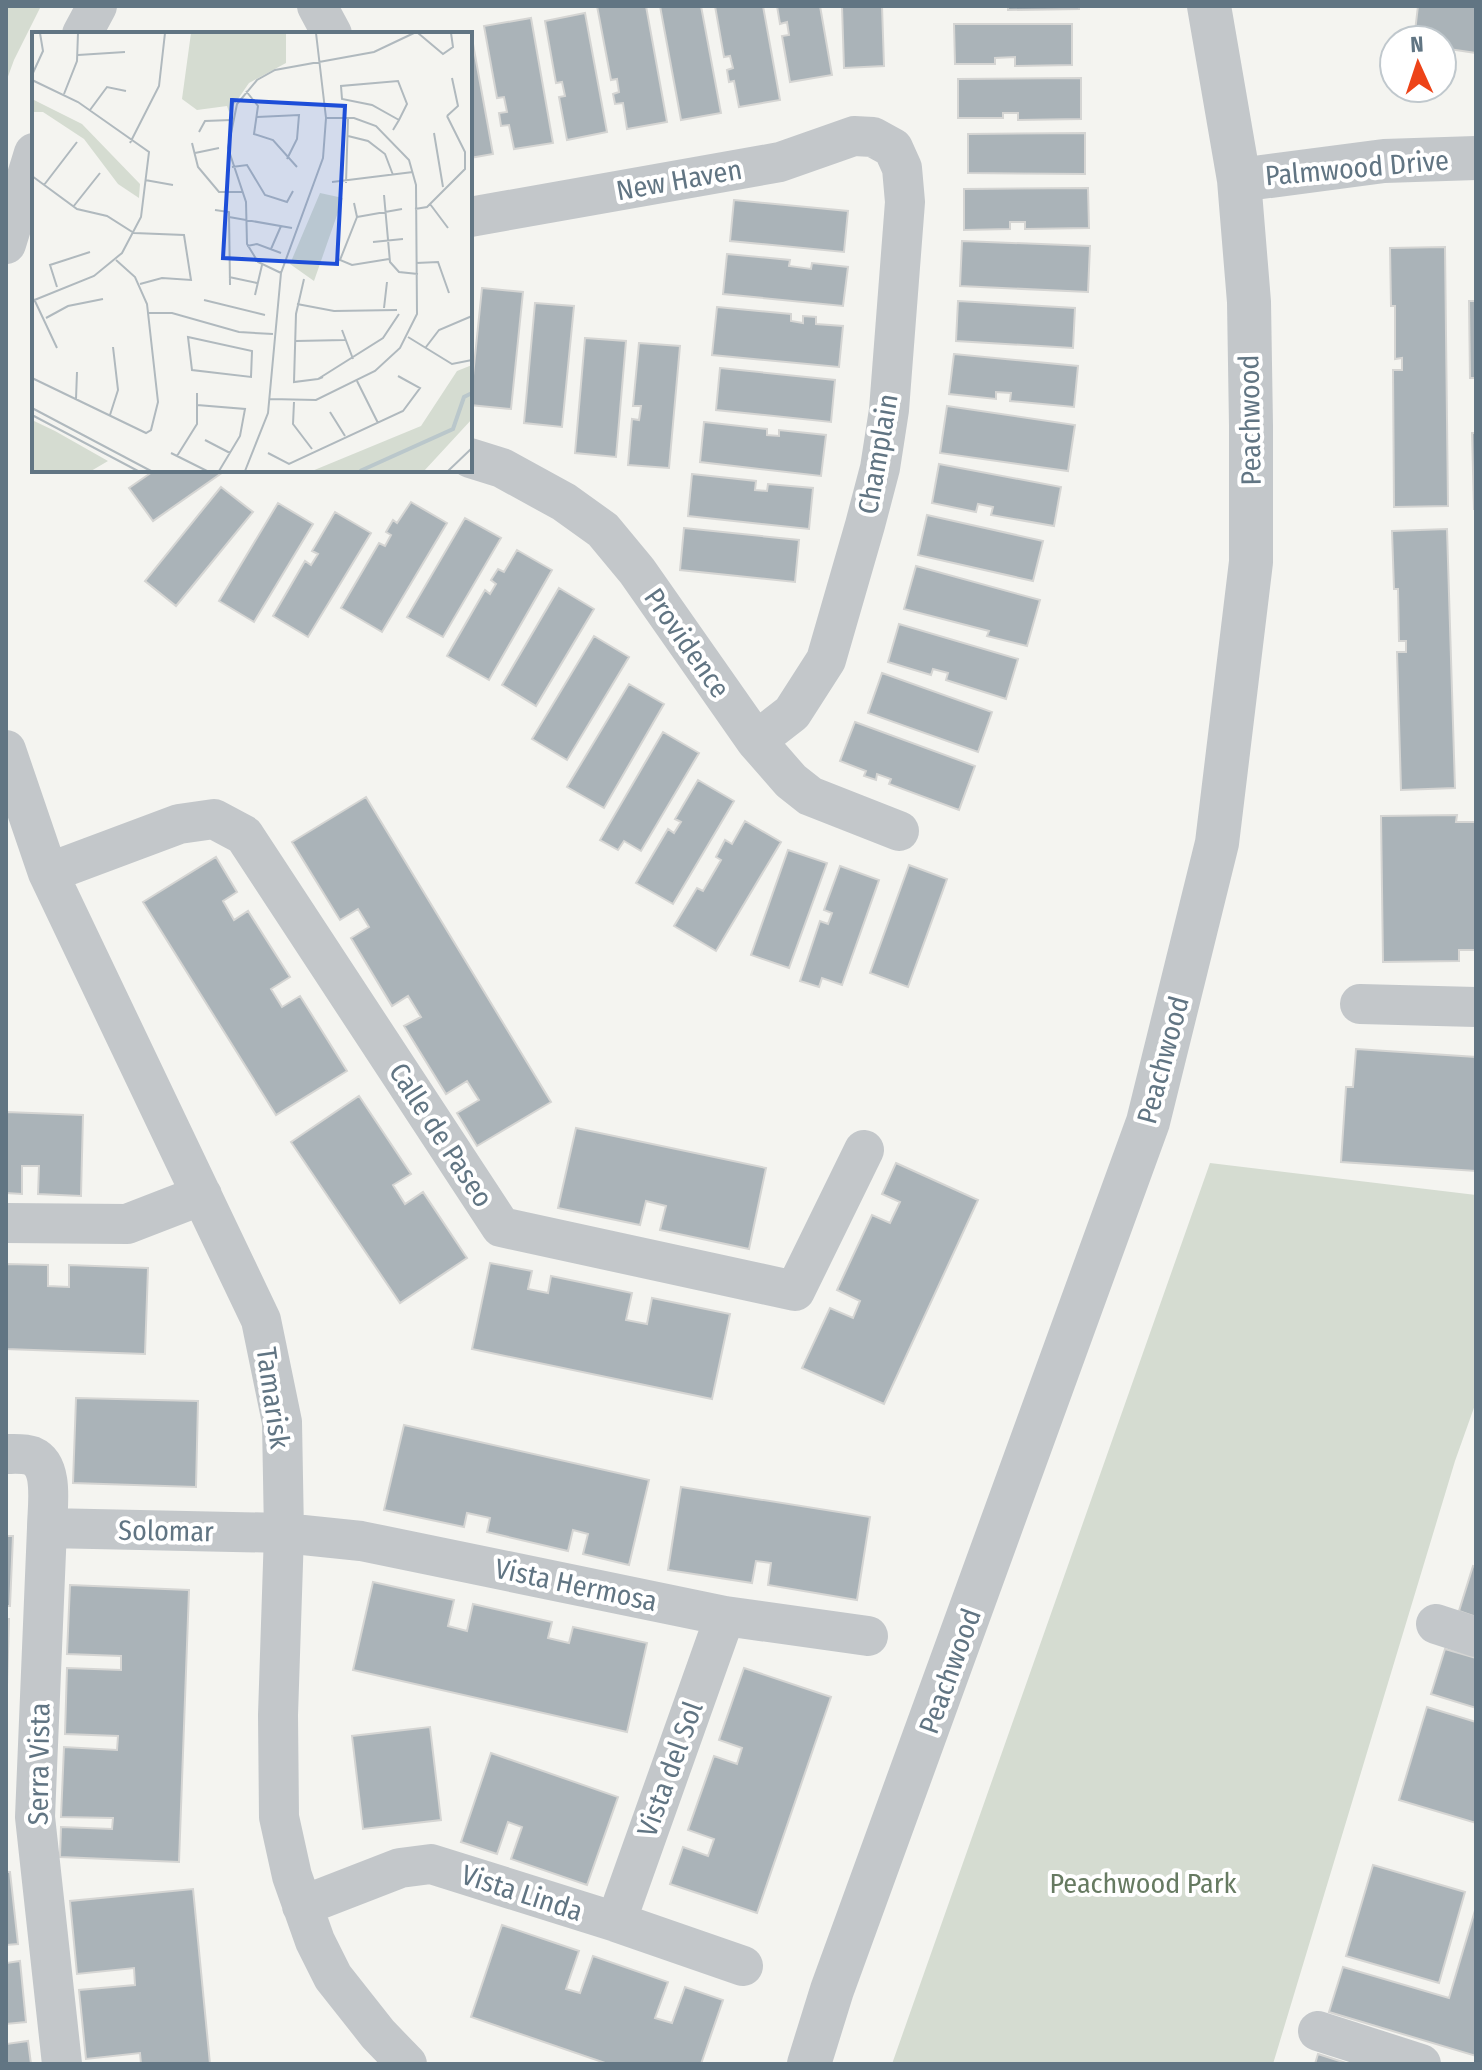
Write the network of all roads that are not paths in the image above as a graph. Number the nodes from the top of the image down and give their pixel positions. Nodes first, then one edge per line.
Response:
1 (97, 6) edge
2 (317, 6) edge
3 (1209, 6) edge
4 (83, 32) edge
5 (331, 32) edge
6 (883, 142) joint
7 (1476, 158) edge
8 (32, 160) edge
9 (1239, 180) junction
10 (472, 217) edge
11 (6, 244) edge
12 (472, 459) edge
13 (756, 741) junction
14 (6, 750) edge
15 (899, 831) dead end
16 (48, 873) junction
17 (1360, 1004) dead end
18 (1476, 1007) edge
19 (864, 1150) dead end
20 (202, 1195) junction
21 (6, 1223) edge
22 (23, 1458) edge
23 (47, 1528) junction
24 (284, 1533) junction
25 (725, 1616) junction
26 (1436, 1624) dead end
27 (868, 1636) dead end
28 (1476, 1637) edge
29 (302, 1906) junction
30 (616, 1922) junction
31 (743, 1966) dead end
32 (1318, 2031) dead end
33 (62, 2064) edge
34 (407, 2064) edge
35 (809, 2064) edge
36 (1421, 2064) edge

1 - 4 street
2 - 5 street
3 - 9 street, Peachwood
6 - 10 street, New Haven
6 - 13 street, Champlain
7 - 9 street, Palmwood Drive
8 - 11 street
9 - 35 street, Peachwood
12 - 13 street, Providence
13 - 15 street, Providence
14 - 16 street, Tamarisk
16 - 19 street, Calle de Paseo
16 - 20 street, Tamarisk
17 - 18 street
20 - 21 street
20 - 24 street, Tamarisk
22 - 23 street, Serra Vista
23 - 24 street, Solomar
23 - 33 street, Serra Vista
24 - 25 street, Vista Hermosa
24 - 29 street, Tamarisk
25 - 27 street, Vista Hermosa
25 - 30 street, Vista del Sol
26 - 28 street
29 - 30 street, Vista Linda
29 - 34 street, Tamarisk
30 - 31 street, Vista Linda
32 - 36 street

